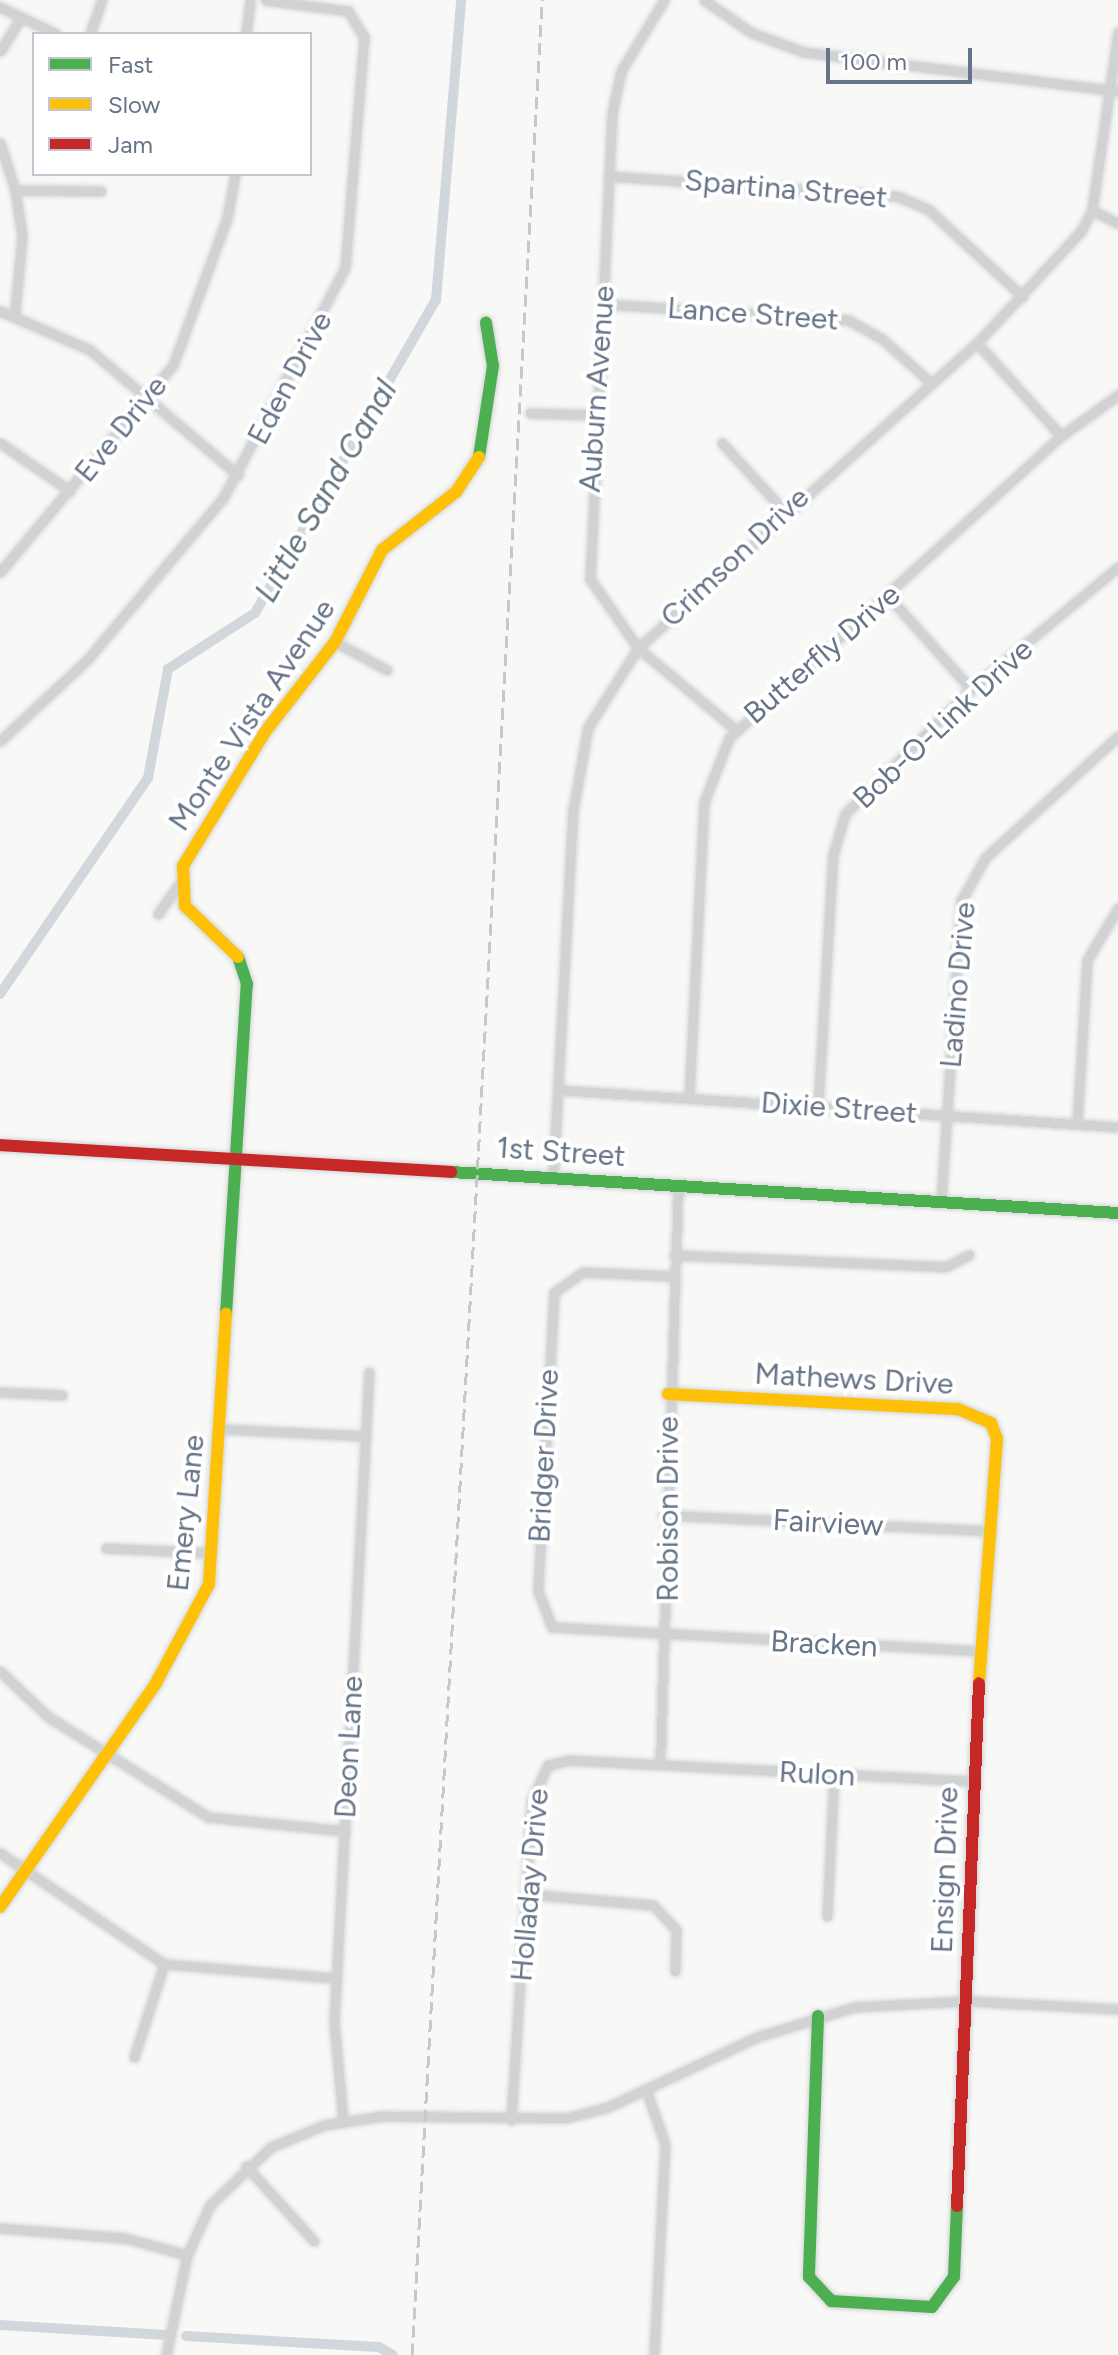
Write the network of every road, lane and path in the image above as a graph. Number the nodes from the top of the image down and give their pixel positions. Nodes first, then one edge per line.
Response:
1 (102, 0) edge
2 (250, 0) edge
3 (266, 0) edge
4 (664, 0) edge
5 (704, 0) edge
6 (0, 7) edge
7 (20, 19) junction
8 (51, 32) edge
9 (91, 32) edge
10 (246, 32) edge
11 (1118, 32) edge
12 (0, 51) edge
13 (1114, 90) edge
14 (0, 143) edge
15 (234, 176) edge
16 (608, 176) junction
17 (15, 190) junction
18 (101, 191) dead end
19 (1092, 210) junction
20 (1118, 223) edge
21 (1023, 297) junction
22 (603, 304) junction
23 (0, 311) edge
24 (15, 312) junction
25 (486, 323) dead end
26 (977, 343) junction
27 (929, 381) junction
28 (1118, 395) edge
29 (151, 398) junction
30 (530, 413) dead end
31 (597, 415) junction
32 (1061, 436) junction
33 (0, 443) edge
34 (722, 443) dead end
35 (238, 475) junction
36 (70, 491) junction
37 (784, 511) junction
38 (1118, 567) edge
39 (0, 572) edge
40 (889, 597) junction
41 (335, 642) junction
42 (638, 648) junction
43 (387, 670) dead end
44 (971, 689) junction
45 (248, 720) dead end
46 (735, 729) junction
47 (265, 732) junction
48 (1118, 736) edge
49 (0, 741) edge
50 (180, 883) junction
51 (1118, 908) edge
52 (158, 914) dead end
53 (560, 1090) junction
54 (689, 1097) junction
55 (818, 1105) junction
56 (947, 1116) junction
57 (1077, 1124) junction
58 (1118, 1127) edge
59 (0, 1145) edge
60 (231, 1159) junction
61 (553, 1177) junction
62 (678, 1185) junction
63 (941, 1202) junction
64 (1118, 1213) edge
65 (674, 1255) junction
66 (969, 1255) dead end
67 (671, 1276) junction
68 (369, 1372) dead end
69 (0, 1392) edge
70 (668, 1394) junction
71 (62, 1395) dead end
72 (222, 1429) junction
73 (366, 1436) junction
74 (997, 1465) joint
75 (663, 1515) junction
76 (992, 1531) junction
77 (106, 1548) dead end
78 (212, 1553) junction
79 (667, 1636) junction
80 (980, 1651) junction
81 (0, 1671) edge
82 (108, 1753) junction
83 (660, 1764) junction
84 (834, 1775) junction
85 (975, 1781) junction
86 (345, 1831) junction
87 (0, 1853) edge
88 (24, 1871) junction
89 (527, 1894) junction
90 (0, 1907) edge
91 (827, 1916) dead end
92 (164, 1964) junction
93 (675, 1971) dead end
94 (336, 1978) junction
95 (966, 2001) junction
96 (1118, 2009) edge
97 (818, 2016) junction
98 (134, 2057) dead end
99 (646, 2090) junction
100 (511, 2120) junction
101 (343, 2121) junction
102 (246, 2166) junction
103 (0, 2228) edge
104 (314, 2241) dead end
105 (187, 2255) junction
106 (166, 2355) edge
107 (654, 2355) edge

1 - 9 street
2 - 10 street
3 - 35 street, Eden Drive
4 - 16 street, Auburn Avenue
5 - 13 street
6 - 7 street
7 - 8 street
7 - 12 street
11 - 13 street, Crimson Drive
13 - 19 street, Crimson Drive
14 - 17 street
15 - 29 street, Eve Drive
16 - 21 street, Spartina Street
16 - 22 street, Auburn Avenue
17 - 18 street
17 - 24 street
19 - 20 street
19 - 21 street, Crimson Drive
21 - 26 street, Crimson Drive
22 - 27 street, Lance Street
22 - 31 street, Auburn Avenue
23 - 24 street
24 - 29 street
25 - 41 street, Monte Vista Avenue
26 - 27 street, Crimson Drive
26 - 32 street
27 - 37 street, Crimson Drive
28 - 32 street, Butterfly Drive
29 - 35 street
29 - 36 street, Eve Drive
30 - 31 street
31 - 42 street, Auburn Avenue
32 - 40 street, Butterfly Drive
33 - 36 street
34 - 37 street
35 - 49 street, Eden Drive
36 - 39 street, Eve Drive
37 - 42 street, Crimson Drive
38 - 44 street, Bob-O-Link Drive
40 - 44 street
40 - 46 street, Butterfly Drive
41 - 43 street
41 - 47 street, Monte Vista Avenue
42 - 46 street, Auburn Avenue
42 - 53 street, Crimson Drive
44 - 55 street, Bob-O-Link Drive
45 - 47 street
46 - 54 street, Butterfly Drive
47 - 50 street, Monte Vista Avenue
48 - 56 street, Ladino Drive
50 - 52 street
50 - 60 street
51 - 57 street
53 - 54 street, Dixie Street
53 - 61 street, Crimson Drive
54 - 55 street, Dixie Street
55 - 56 street, Dixie Street
56 - 57 street, Dixie Street
56 - 63 street, Ladino Drive
57 - 58 street, Dixie Street
59 - 60 street, 1st Street
60 - 61 street, 1st Street
60 - 72 street, Emery Lane
61 - 62 street, 1st Street
62 - 63 street, 1st Street
62 - 65 street, Robison Drive
63 - 64 street, 1st Street
65 - 66 street
65 - 67 street, Robison Drive
67 - 70 street, Robison Drive
67 - 79 street, Bridger Drive
68 - 73 street, Deon Lane
69 - 71 street
70 - 74 street, Mathews Drive
70 - 75 street, Robison Drive
72 - 73 street
72 - 78 street, Emery Lane
73 - 86 street, Deon Lane
74 - 76 street, Ensign Drive
75 - 76 street, Fairview
75 - 79 street, Robison Drive
76 - 80 street, Ensign Drive
77 - 78 street
78 - 82 street, Emery Lane
79 - 80 street, Bracken
79 - 83 street, Robison Drive
80 - 85 street, Ensign Drive
81 - 82 street
82 - 86 street
82 - 88 street, Emery Lane
83 - 84 street, Rulon
83 - 89 street, Holladay Drive
84 - 85 street, Rulon
84 - 91 street
85 - 95 street, Ensign Drive
86 - 94 street, Deon Lane
87 - 88 street
88 - 90 street, Emery Lane
88 - 92 street
89 - 93 street
89 - 100 street, Holladay Drive
92 - 94 street
92 - 98 street
94 - 101 street, Deon Lane
95 - 96 street
95 - 97 street
95 - 97 street, Ensign Drive
97 - 99 street
99 - 100 street
99 - 107 street
100 - 101 street
101 - 102 street
102 - 104 street
102 - 105 street
103 - 105 street
105 - 106 street

